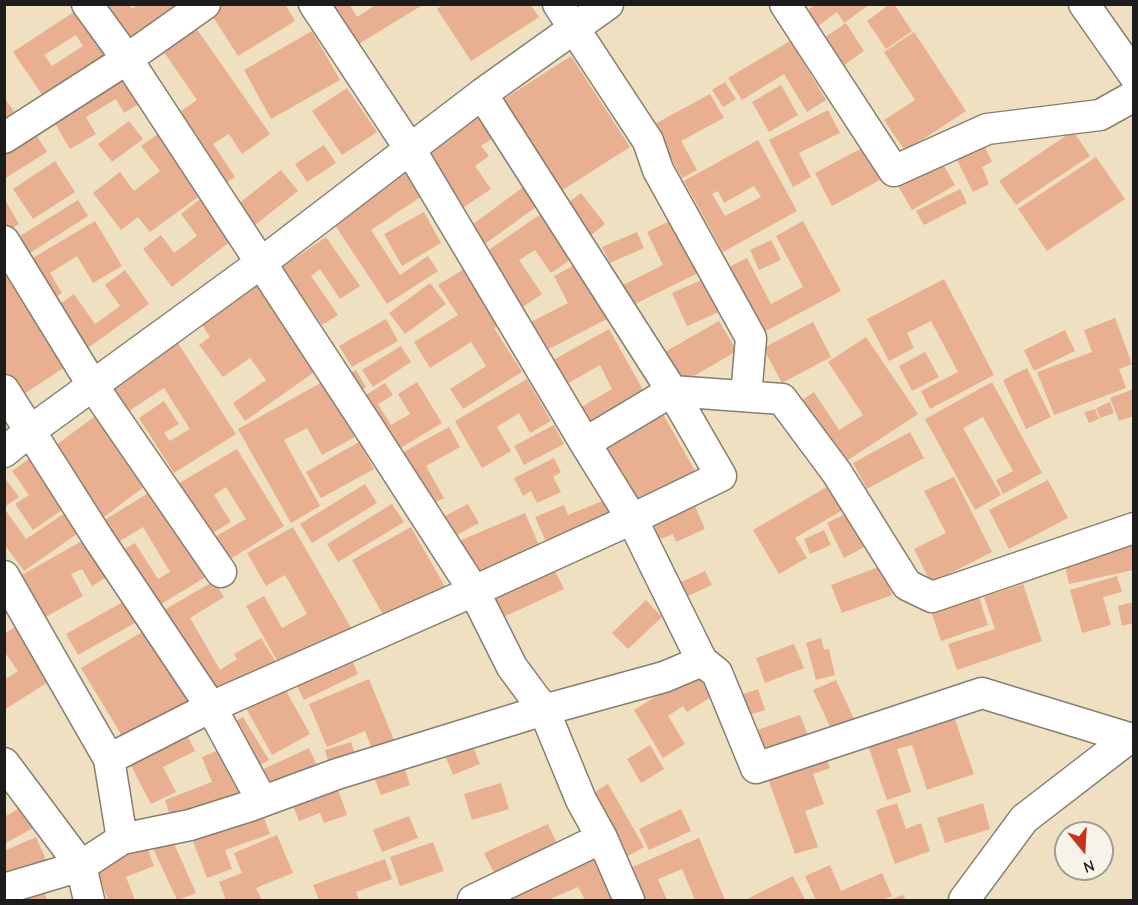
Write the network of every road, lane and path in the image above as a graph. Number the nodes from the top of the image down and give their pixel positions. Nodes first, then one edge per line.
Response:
1 (87, 4) edge
2 (205, 4) edge
3 (314, 4) edge
4 (558, 4) edge
5 (608, 4) edge
6 (785, 4) edge
7 (1084, 4) edge
8 (573, 29) junction
9 (127, 59) junction
10 (1134, 75) edge
11 (482, 94) junction
12 (1134, 96) edge
13 (4, 138) edge
14 (410, 148) junction
15 (4, 241) edge
16 (261, 263) junction
17 (93, 386) junction
18 (4, 390) edge
19 (672, 392) junction
20 (746, 396) junction
21 (30, 431) junction
22 (585, 443) junction
23 (4, 452) edge
24 (632, 519) junction
25 (1134, 528) edge
26 (220, 572) dead end
27 (4, 576) edge
28 (474, 591) junction
29 (702, 661) junction
30 (211, 707) junction
31 (544, 710) junction
32 (1131, 738) edge
33 (109, 759) junction
34 (4, 763) edge
35 (262, 801) junction
36 (602, 838) junction
37 (122, 839) junction
38 (81, 866) junction
39 (4, 889) edge
40 (89, 900) edge
41 (473, 900) edge
42 (629, 900) edge
43 (964, 900) edge

1 - 9 street
2 - 9 street
3 - 14 street
4 - 8 street
5 - 8 street
6 - 12 street
7 - 10 street
8 - 11 street
8 - 20 street
9 - 13 street
9 - 16 street
11 - 14 street
11 - 19 street
14 - 16 street
14 - 22 street
15 - 17 street
16 - 17 street
16 - 28 street
17 - 21 street
17 - 26 street
18 - 21 street
19 - 20 street
19 - 22 street
19 - 24 street
20 - 25 street
21 - 23 street
21 - 30 street
22 - 24 street
24 - 28 street
24 - 29 street
27 - 33 street
28 - 30 street
28 - 31 street
29 - 31 street
29 - 32 street
30 - 33 street
30 - 35 street
31 - 35 street
31 - 36 street
32 - 43 street
33 - 37 street
34 - 38 street
35 - 37 street
36 - 41 street
36 - 42 street
37 - 38 street
38 - 39 street
38 - 40 street

